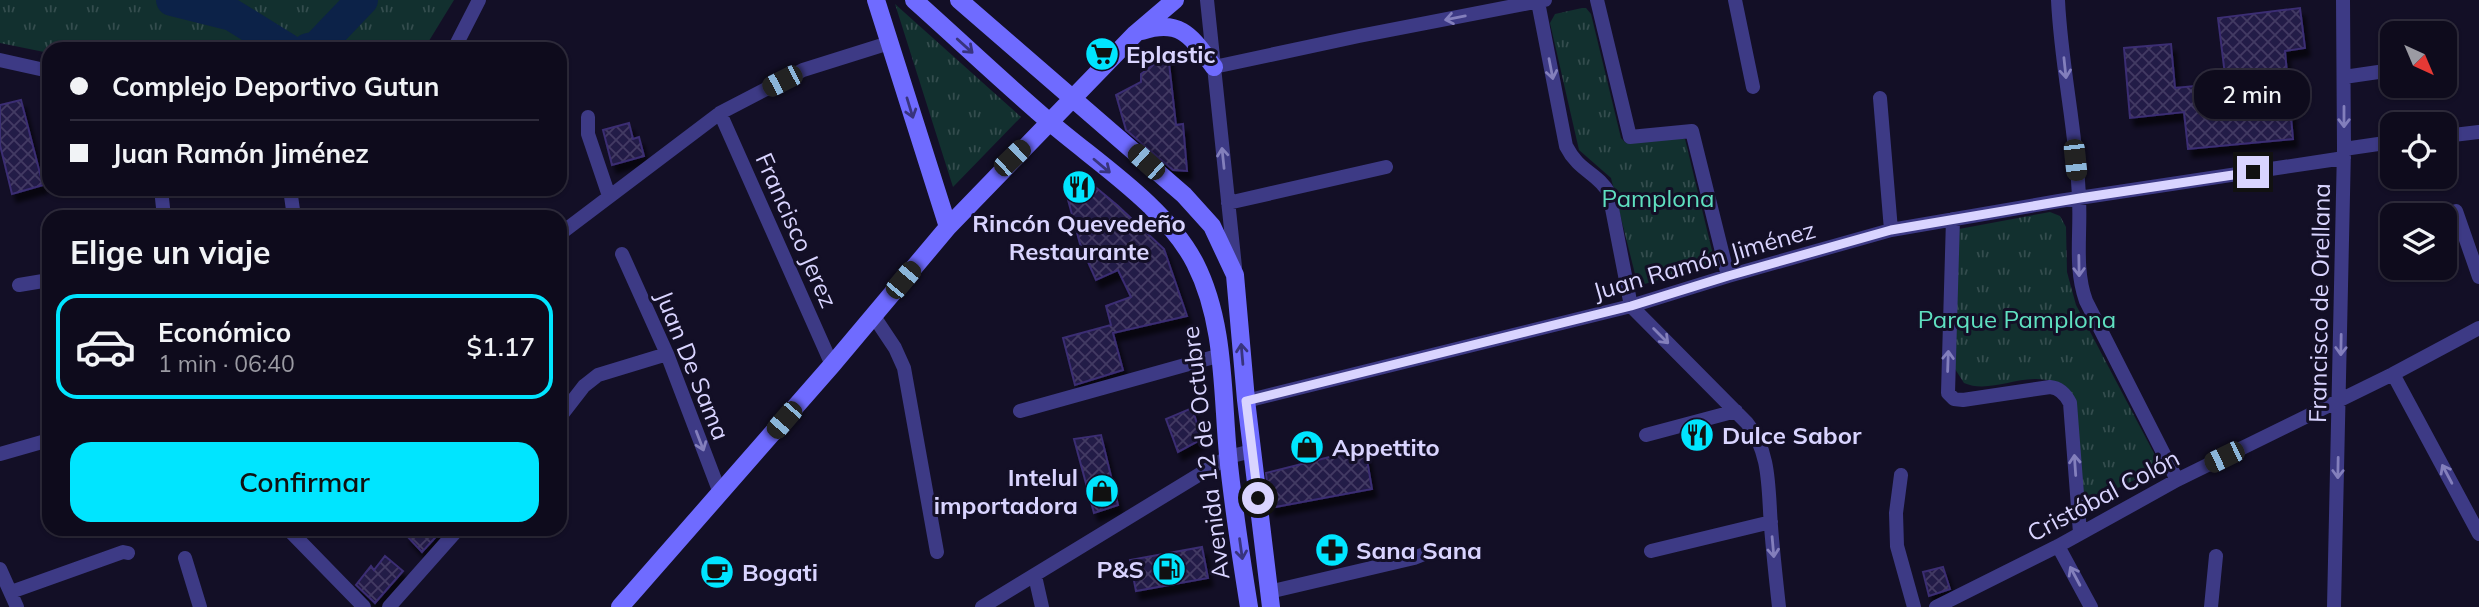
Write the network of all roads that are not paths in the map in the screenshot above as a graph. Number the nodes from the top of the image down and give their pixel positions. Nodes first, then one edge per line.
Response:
1 (479, 0) edge
2 (876, 0) edge
3 (914, 0) edge
4 (959, 0) edge
5 (1175, 0) edge
6 (1207, 0) edge
7 (1597, 0) edge
8 (1735, 0) edge
9 (2058, 0) edge
10 (2343, 0) edge
11 (1542, 1) edge
12 (1135, 34) junction
13 (458, 42) edge
14 (889, 43) junction
15 (0, 60) edge
16 (1214, 67) junction
17 (42, 69) edge
18 (2380, 72) edge
19 (2344, 77) junction
20 (1753, 87) dead end
21 (1074, 97) junction
22 (1880, 98) dead end
23 (720, 113) junction
24 (588, 117) dead end
25 (1050, 122) junction
26 (2479, 132) edge
27 (2457, 135) edge
28 (2380, 145) edge
29 (2344, 154) junction
30 (1386, 167) dead end
31 (609, 196) junction
32 (2080, 198) junction
33 (1228, 203) junction
34 (2457, 214) edge
35 (1953, 219) junction
36 (947, 227) junction
37 (567, 229) edge
38 (1891, 230) junction
39 (622, 254) dead end
40 (1235, 275) junction
41 (1728, 276) junction
42 (2479, 277) edge
43 (42, 281) edge
44 (19, 285) dead end
45 (1631, 306) junction
46 (873, 315) junction
47 (2479, 328) edge
48 (667, 354) junction
49 (1221, 355) junction
50 (832, 365) junction
51 (2393, 374) junction
52 (2340, 400) junction
53 (1246, 401) junction
54 (567, 408) edge
55 (1020, 411) dead end
56 (1735, 411) junction
57 (1646, 435) dead end
58 (42, 442) edge
59 (1252, 451) junction
60 (0, 454) edge
61 (1228, 457) junction
62 (1901, 475) dead end
63 (2177, 480) junction
64 (720, 494) junction
65 (1770, 522) junction
66 (2080, 533) junction
67 (2479, 534) edge
68 (295, 536) edge
69 (451, 536) edge
70 (2058, 546) junction
71 (1434, 550) dead end
72 (1651, 551) dead end
73 (937, 552) dead end
74 (128, 553) dead end
75 (2216, 556) dead end
76 (185, 558) dead end
77 (0, 569) edge
78 (1035, 576) junction
79 (11, 592) junction
80 (1270, 599) edge
81 (621, 606) edge
82 (17, 607) edge
83 (200, 607) edge
84 (364, 607) edge
85 (389, 607) edge
86 (982, 607) edge
87 (1042, 607) edge
88 (1249, 607) edge
89 (1779, 607) edge
90 (1914, 607) edge
91 (1936, 607) edge
92 (2091, 607) edge
93 (2211, 607) edge
94 (2334, 607) edge

1 - 13 street
2 - 14 main road
3 -> 25 main road, Avenida 12 de Octubre
4 - 21 main road, Avenida 12 de Octubre
5 - 12 main road
6 - 16 street
7 - 41 street
8 - 20 street
9 -> 32 street
10 - 19 street, Francisco de Orellana
11 -> 16 street
11 -> 45 street
12 - 16 main road
12 - 21 main road
14 - 23 street
14 -> 36 main road
15 - 17 street
33 -> 16 street
18 - 19 street
19 -> 29 street, Francisco de Orellana
21 - 25 main road
21 - 40 main road, Avenida 12 de Octubre
22 - 38 street
23 - 31 street
23 - 50 street, Francisco Jerez
24 - 31 street
25 - 36 main road
25 -> 49 main road, Avenida 12 de Octubre
26 - 27 street
28 - 29 street, Juan Ramón Jiménez
29 - 32 street, Juan Ramón Jiménez
29 -> 52 street, Francisco de Orellana
30 - 33 street
31 - 37 street
32 - 35 street, Juan Ramón Jiménez
32 -> 63 street
33 - 40 street
34 - 42 street
35 - 38 street, Juan Ramón Jiménez
66 -> 35 street
36 - 46 main road
38 - 41 street, Juan Ramón Jiménez
39 - 48 street, Juan De Sama
53 -> 40 main road, Avenida 12 de Octubre
41 - 45 street, Juan Ramón Jiménez
43 - 44 street
45 - 53 street, Juan Ramón Jiménez
45 -> 56 street
46 - 50 main road
46 - 73 street
47 - 51 street, Cristóbal Colón
48 - 54 street
48 -> 64 street, Juan De Sama
49 - 55 street
49 - 61 main road, Avenida 12 de Octubre
50 - 64 main road
51 - 52 street, Cristóbal Colón
67 -> 51 street
52 - 63 street, Cristóbal Colón
52 -> 94 street, Francisco de Orellana
53 - 59 main road, Avenida 12 de Octubre
56 - 57 street
56 - 65 street
58 - 60 street
59 - 61 street
59 - 80 main road, Avenida 12 de Octubre
61 - 78 street
61 -> 88 main road, Avenida 12 de Octubre
62 - 90 street
63 - 66 street, Cristóbal Colón
64 - 81 main road
65 - 72 street
65 -> 89 street
66 - 70 street, Cristóbal Colón
68 - 84 street
69 - 85 street
70 - 91 street, Cristóbal Colón
92 -> 70 street
71 - 80 street
74 - 79 street
75 - 93 street
76 - 83 street
77 - 79 street
78 - 86 street
78 - 87 street
79 - 82 street

